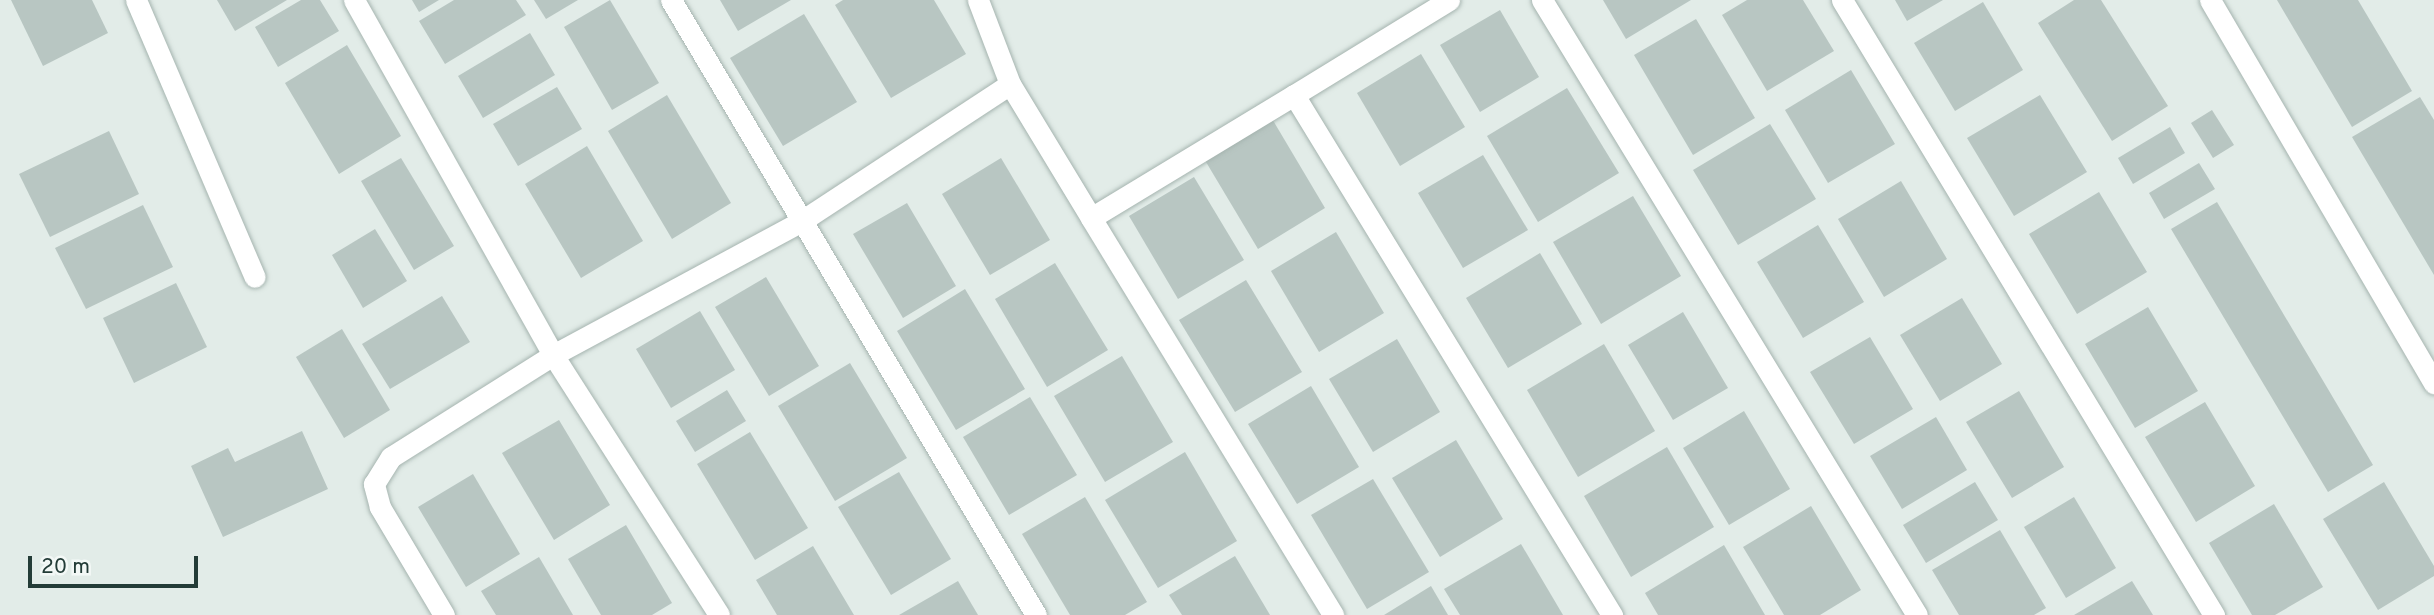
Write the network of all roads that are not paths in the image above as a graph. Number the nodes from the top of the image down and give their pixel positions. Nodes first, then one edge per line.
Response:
1 (135, 0) edge
2 (354, 0) edge
3 (671, 0) edge
4 (978, 0) edge
5 (1450, 0) edge
6 (1542, 0) edge
7 (1842, 0) edge
8 (2210, 0) edge
9 (1010, 84) junction
10 (1294, 95) junction
11 (1091, 218) junction
12 (800, 222) junction
13 (255, 277) dead end
14 (553, 355) junction
15 (2434, 383) edge
16 (444, 615) edge
17 (719, 615) edge
18 (1036, 615) edge
19 (1333, 615) edge
20 (1612, 615) edge
21 (1917, 615) edge
22 (2214, 615) edge

1 - 13 street
2 - 14 street
3 - 12 street
4 - 9 street
5 - 10 street
6 - 21 street
7 - 22 street
8 - 15 street
9 - 11 street
9 - 12 street
10 - 11 street
10 - 20 street
11 - 19 street
12 - 14 street
12 - 18 street
14 - 16 street
14 - 17 street

